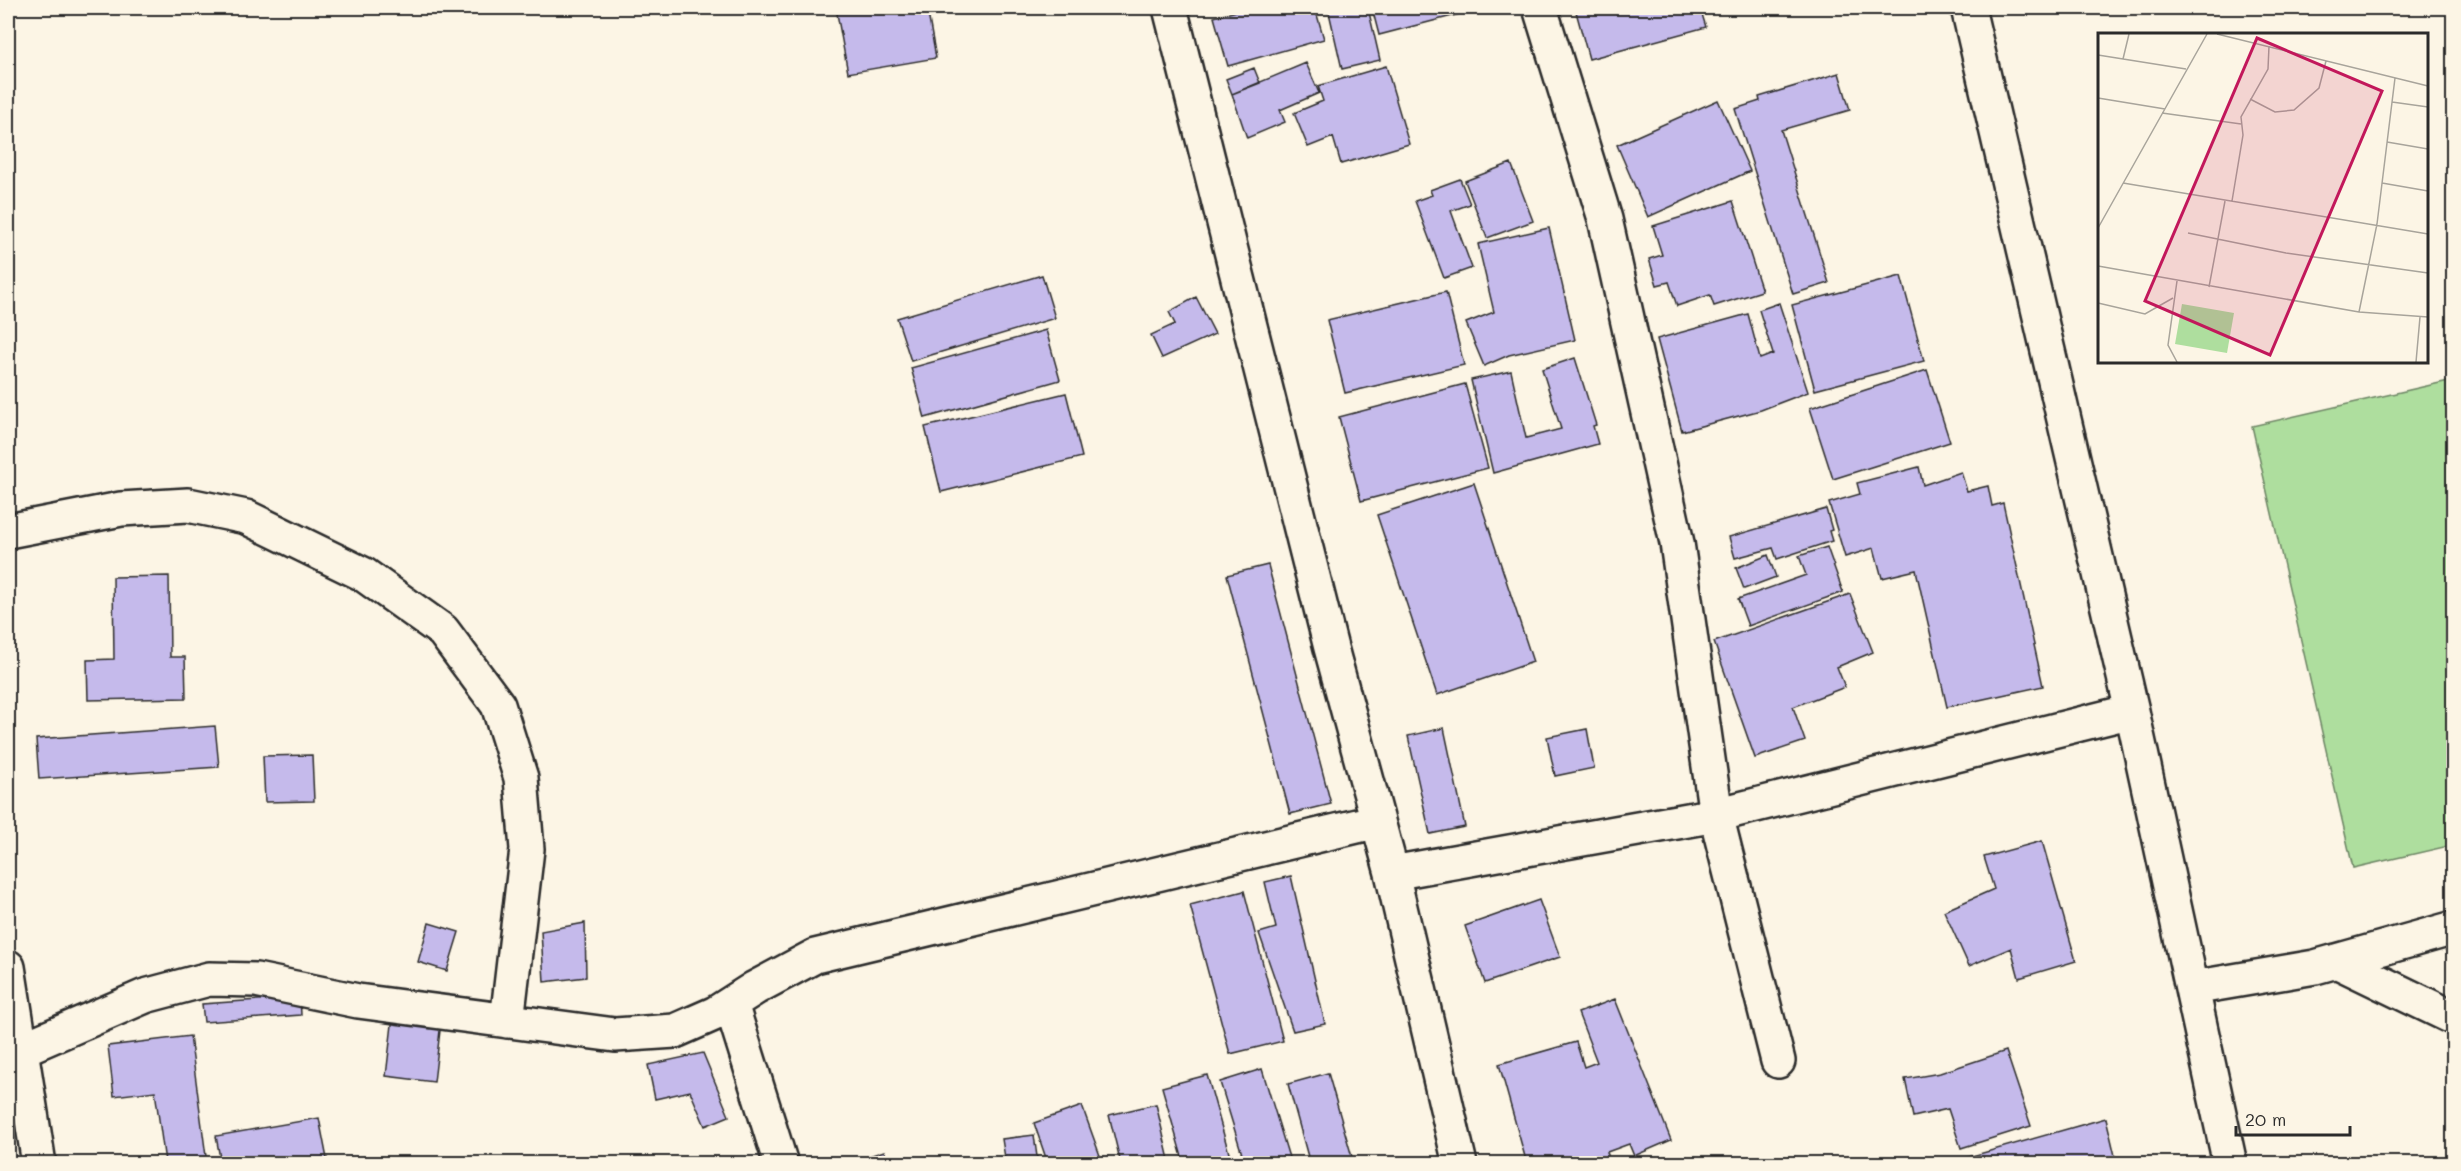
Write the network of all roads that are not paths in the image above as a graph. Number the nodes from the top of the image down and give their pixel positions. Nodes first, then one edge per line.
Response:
1 (1170, 8) edge
2 (1540, 8) edge
3 (1968, 8) edge
4 (8, 531) edge
5 (2132, 711) junction
6 (1716, 815) junction
7 (1378, 821) junction
8 (1392, 873) junction
9 (2454, 928) edge
10 (2336, 961) junction
11 (8, 967) edge
12 (2192, 988) junction
13 (731, 1004) junction
14 (2454, 1018) edge
15 (507, 1021) junction
16 (20, 1050) junction
17 (1778, 1061) dead end
18 (39, 1164) edge
19 (781, 1164) edge
20 (1460, 1164) edge
21 (2230, 1164) edge

1 - 7 street
2 - 6 street
3 - 5 street
4 - 15 street
5 - 6 street
5 - 12 street
6 - 8 street
6 - 17 street
7 - 8 street
7 - 13 street
8 - 20 street
9 - 10 street
10 - 12 street
10 - 14 street
11 - 16 street
12 - 21 street
13 - 15 street
13 - 19 street
15 - 16 street
16 - 18 street

